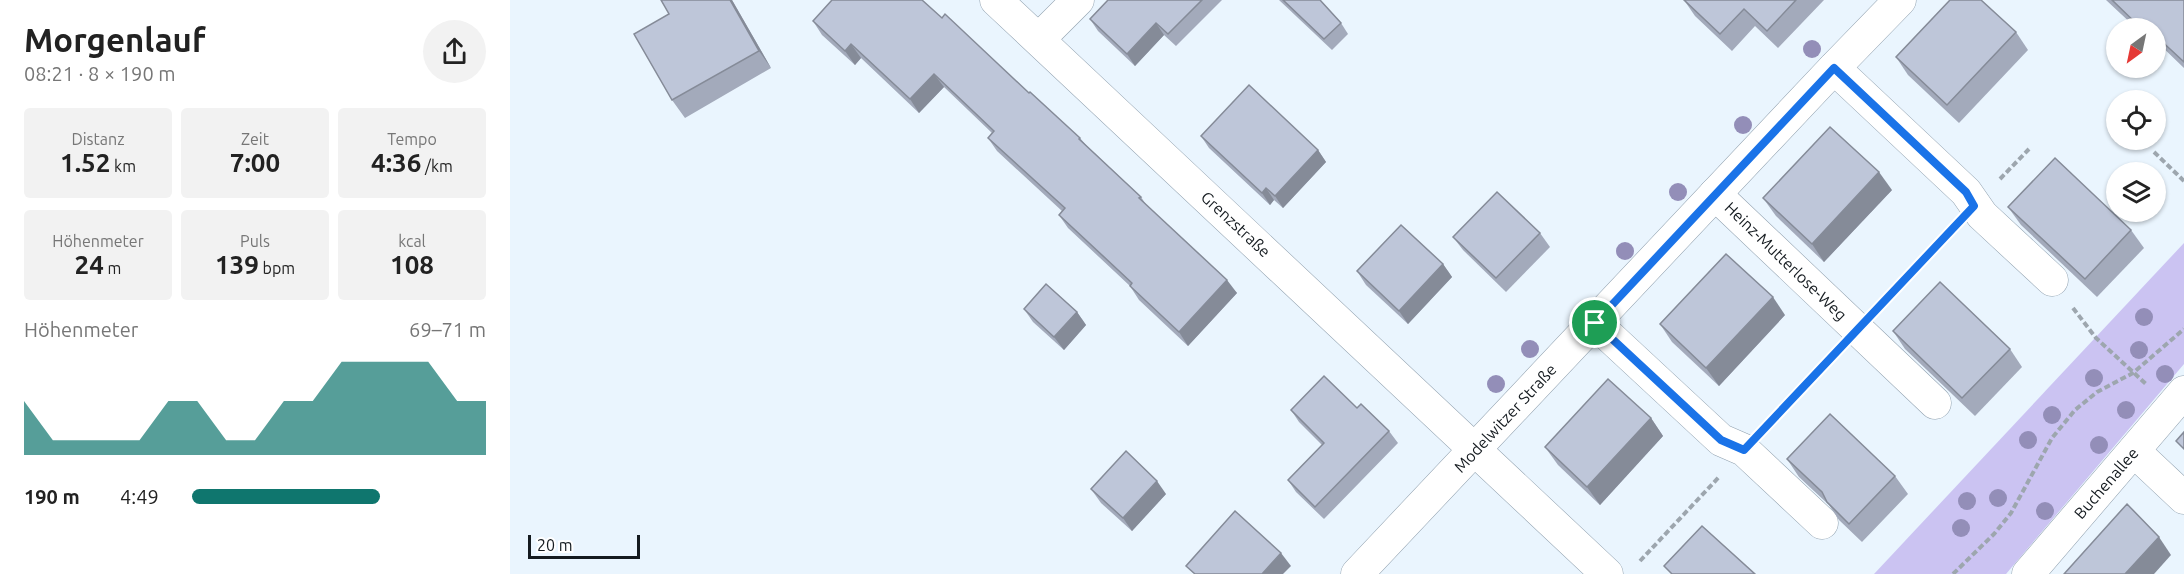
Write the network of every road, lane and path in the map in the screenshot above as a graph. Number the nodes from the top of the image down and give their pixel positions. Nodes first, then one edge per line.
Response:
1 (996, 0) edge
2 (1078, 0) edge
3 (1900, 0) edge
4 (1039, 39) junction
5 (1834, 68) junction
6 (2029, 150) dead end
7 (2154, 152) dead end
8 (2184, 181) edge
9 (1715, 194) junction
10 (1974, 206) junction
11 (2052, 280) joint
12 (1595, 323) junction
13 (2184, 329) edge
14 (1857, 330) junction
15 (2133, 373) junction
16 (2178, 399) edge
17 (1935, 403) dead end
18 (1475, 450) junction
19 (1744, 450) junction
20 (2134, 451) junction
21 (2184, 498) edge
22 (1822, 523) dead end
23 (1621, 570) edge
24 (1357, 574) edge
25 (1953, 574) edge
26 (2028, 574) edge

1 - 4 street, Grenzstraße
2 - 4 street
3 - 5 street, Modelwitzer Straße
4 - 18 street, Grenzstraße
5 - 9 street, Modelwitzer Straße
5 - 10 street
6 - 10 path
7 - 8 path
9 - 12 street, Modelwitzer Straße
9 - 14 street, Heinz-Mutterlose-Weg
10 - 11 street
10 - 14 path
11 - 15 path
12 - 18 street, Modelwitzer Straße
12 - 19 street
13 - 15 path
14 - 17 street, Heinz-Mutterlose-Weg
14 - 19 path
15 - 16 path
15 - 25 path
16 - 20 street, Buchenallee
18 - 23 street, Grenzstraße
18 - 24 street, Modelwitzer Straße
19 - 22 street
19 - 23 path
20 - 21 street
20 - 26 street, Buchenallee

